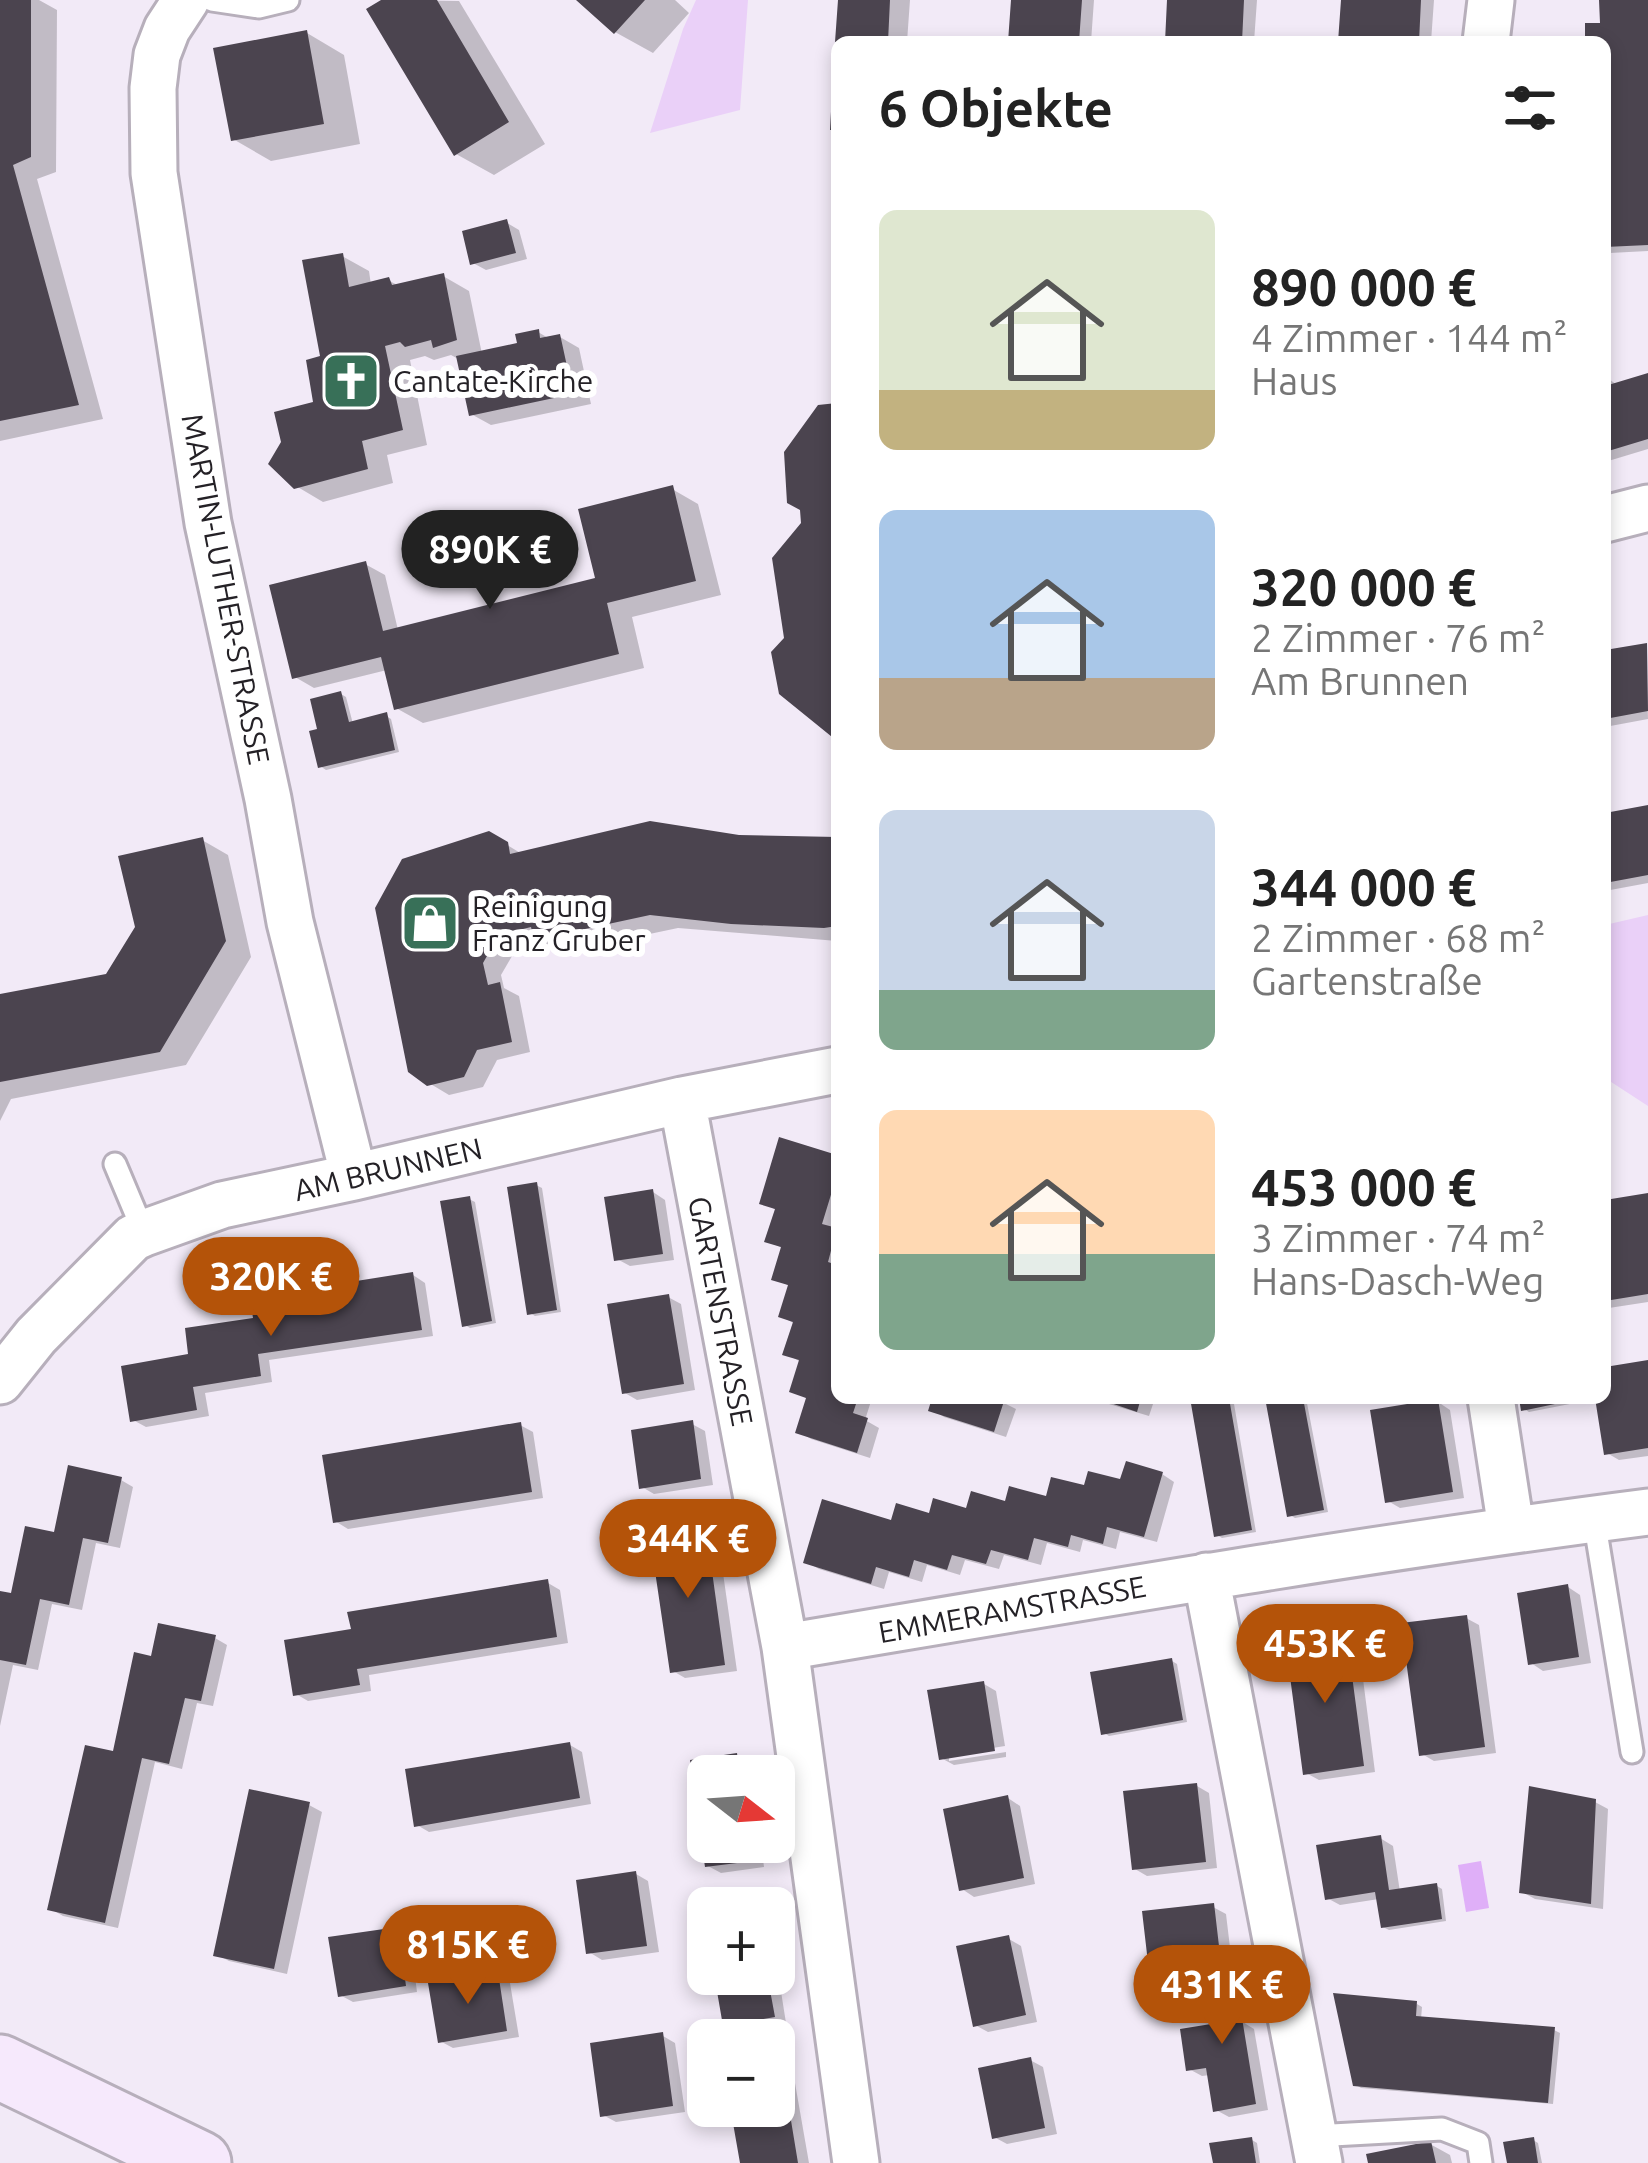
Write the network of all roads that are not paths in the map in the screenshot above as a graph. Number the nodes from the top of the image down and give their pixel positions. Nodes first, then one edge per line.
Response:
1 (186, 0) edge
2 (212, 0) edge
3 (287, 0) edge
4 (1491, 0) edge
5 (1487, 36) edge
6 (1648, 508) edge
7 (1611, 517) edge
8 (831, 1071) edge
9 (682, 1100) junction
10 (115, 1164) dead end
11 (355, 1177) junction
12 (144, 1233) junction
13 (0, 1381) edge
14 (1492, 1404) edge
15 (1648, 1512) edge
16 (1594, 1519) junction
17 (1511, 1528) junction
18 (1206, 1576) junction
19 (785, 1647) junction
20 (1632, 1752) dead end
21 (0, 2067) edge
22 (1317, 2150) edge
23 (199, 2163) edge
24 (856, 2163) edge
25 (1481, 2163) edge

1 - 11 street, MARTIN-LUTHER-STRASSE
2 - 3 lane
4 - 5 street
6 - 7 street
8 - 9 street, AM BRUNNEN
9 - 11 street, AM BRUNNEN
9 - 19 street, GARTENSTRASSE
10 - 12 lane
11 - 12 street, AM BRUNNEN
12 - 13 street, AM BRUNNEN
14 - 17 street
15 - 16 street, EMMERAMSTRASSE
16 - 17 street, EMMERAMSTRASSE
16 - 20 lane
17 - 18 street, EMMERAMSTRASSE
18 - 19 street, EMMERAMSTRASSE
18 - 22 street
19 - 24 street, GARTENSTRASSE
21 - 23 street
22 - 25 lane

